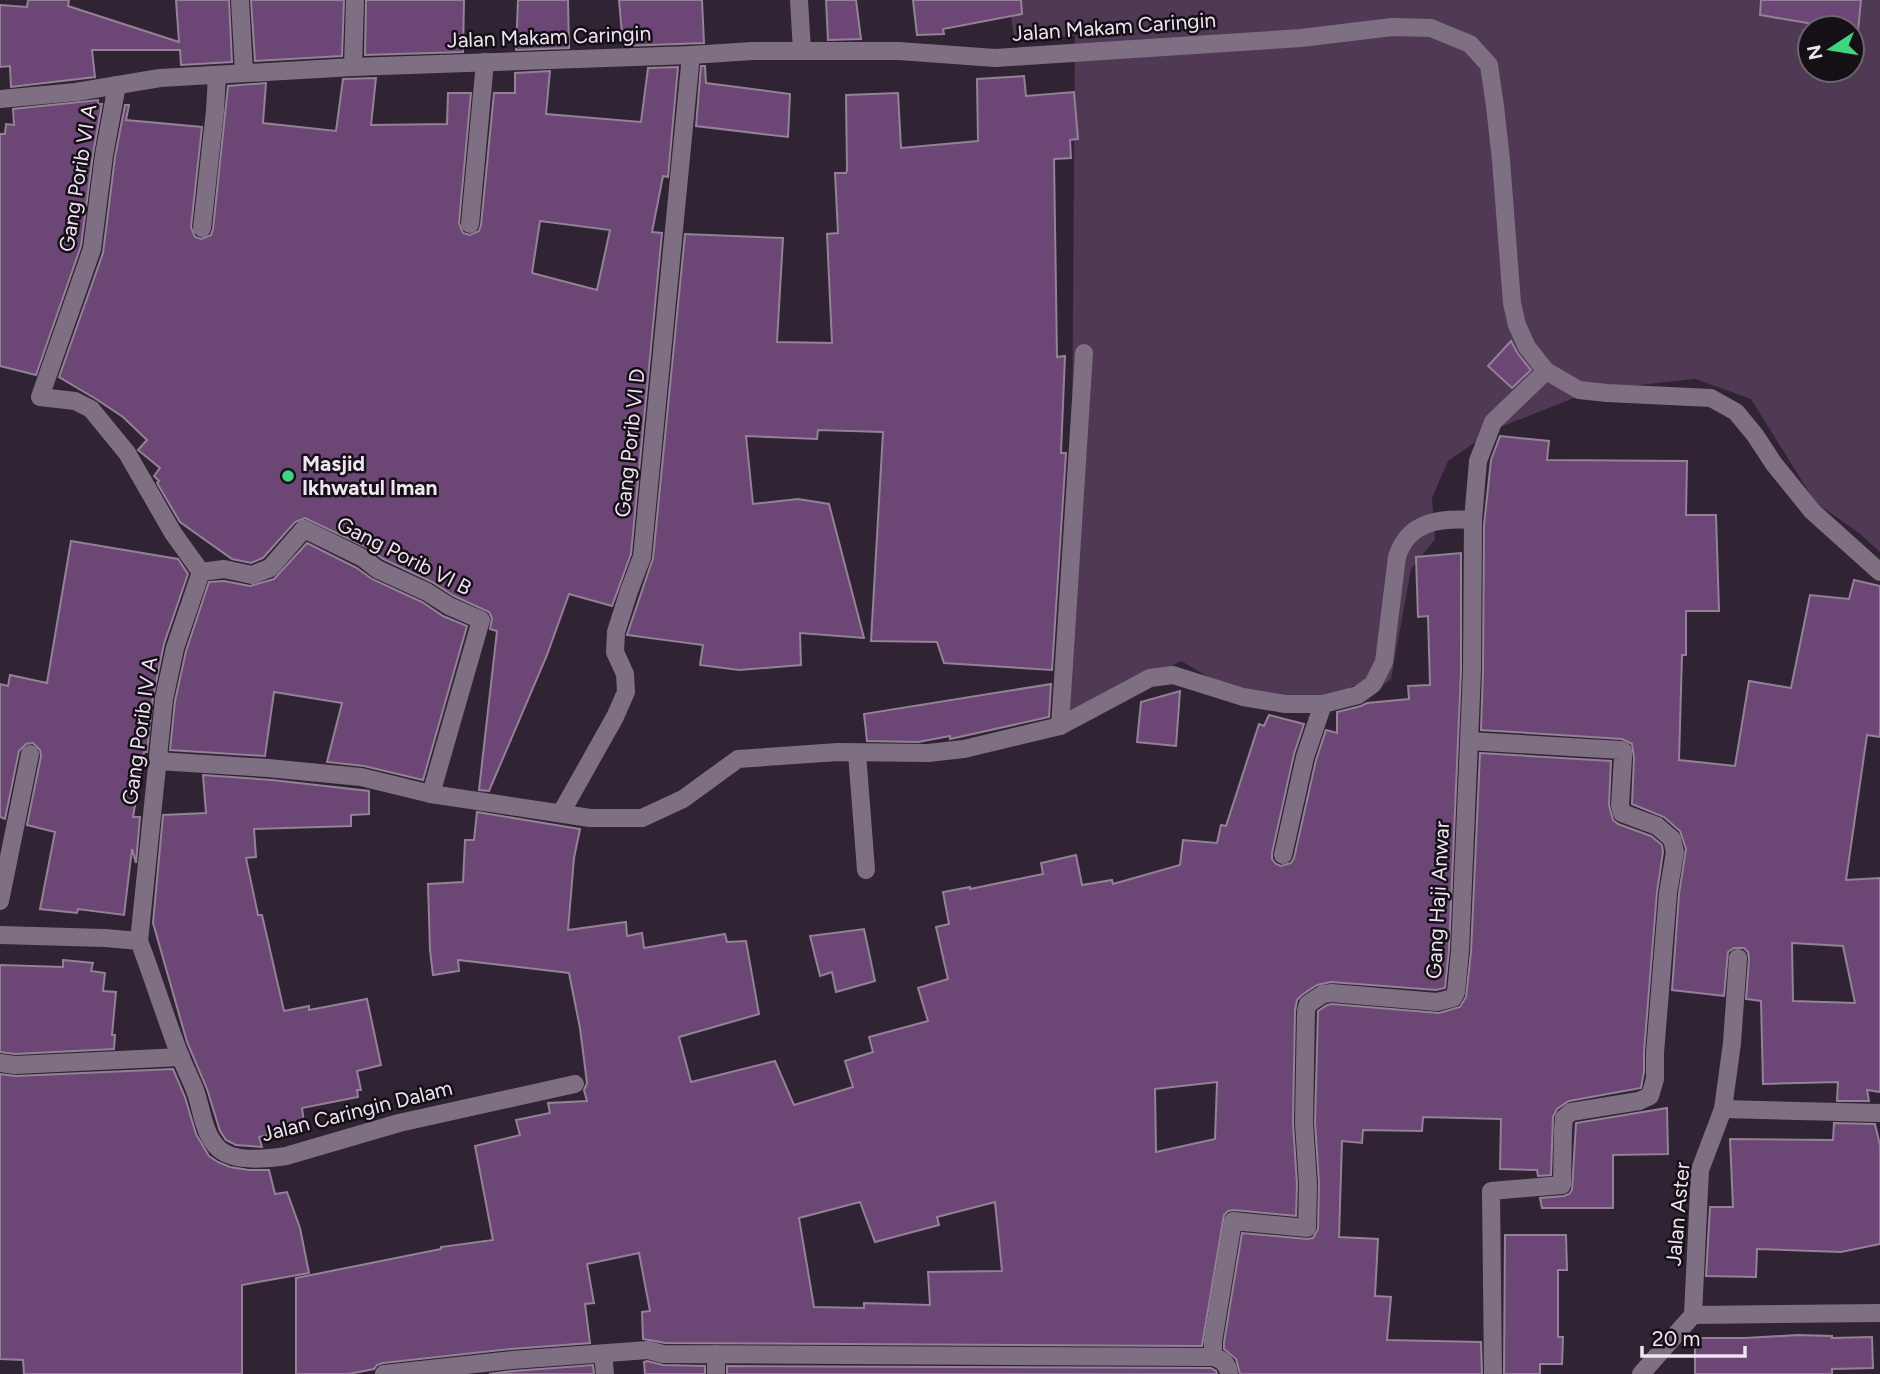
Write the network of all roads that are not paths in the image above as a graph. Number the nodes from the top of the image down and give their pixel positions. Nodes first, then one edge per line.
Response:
1 (240, 0) edge
2 (355, 0) edge
3 (799, 0) edge
4 (802, 51) junction
5 (691, 55) junction
6 (485, 62) junction
7 (354, 67) junction
8 (244, 73) junction
9 (217, 75) junction
10 (117, 85) junction
11 (0, 99) edge
12 (470, 224) dead end
13 (202, 228) dead end
14 (1084, 353) dead end
15 (1546, 371) junction
16 (1473, 520) junction
17 (201, 572) junction
18 (1880, 572) edge
19 (1323, 704) junction
20 (1060, 726) junction
21 (1469, 741) junction
22 (857, 753) junction
23 (30, 754) dead end
24 (158, 761) junction
25 (430, 794) junction
26 (561, 813) junction
27 (1283, 855) dead end
28 (866, 870) dead end
29 (0, 901) edge
30 (0, 935) edge
31 (139, 941) junction
32 (1738, 958) dead end
33 (181, 1057) junction
34 (0, 1063) edge
35 (575, 1084) dead end
36 (1723, 1109) junction
37 (1880, 1113) edge
38 (1880, 1313) edge
39 (1693, 1315) junction
40 (603, 1354) junction
41 (716, 1354) junction
42 (1213, 1357) junction
43 (470, 1369) edge
44 (384, 1374) edge
45 (605, 1374) edge
46 (716, 1374) edge
47 (1229, 1374) edge
48 (1493, 1374) edge
49 (1641, 1374) edge

1 - 8 street
2 - 7 street
3 - 4 street
4 - 5 street, Jalan Makam Caringin
4 - 15 street, Jalan Makam Caringin
5 - 6 street, Jalan Makam Caringin
5 - 26 street, Gang Porib VI D
6 - 7 street, Jalan Makam Caringin
6 - 12 street
7 - 8 street, Jalan Makam Caringin
8 - 9 street, Jalan Makam Caringin
9 - 10 street, Jalan Makam Caringin
9 - 13 street
10 - 11 street, Jalan Makam Caringin
10 - 17 street, Gang Porib VI A
14 - 20 street
15 - 16 street, Gang Haji Anwar
15 - 18 street, Jalan Makam Caringin
16 - 19 street
16 - 21 street, Gang Haji Anwar
17 - 24 street, Gang Porib IV A
17 - 25 street, Gang Porib VI B
19 - 20 street
19 - 27 street
20 - 22 street
21 - 42 street, Gang Haji Anwar
21 - 48 street
22 - 26 street
22 - 28 street
23 - 29 street
24 - 25 street
24 - 31 street, Gang Porib IV A
25 - 26 street
30 - 31 street
31 - 33 street, Jalan Caringin Dalam
32 - 36 street, Jalan Aster
33 - 34 street
33 - 35 street, Jalan Caringin Dalam
36 - 37 street
36 - 39 street, Jalan Aster
38 - 39 street
39 - 49 street
40 - 41 street
40 - 43 street
40 - 45 street
41 - 42 street
41 - 46 street
42 - 47 street
43 - 44 street

